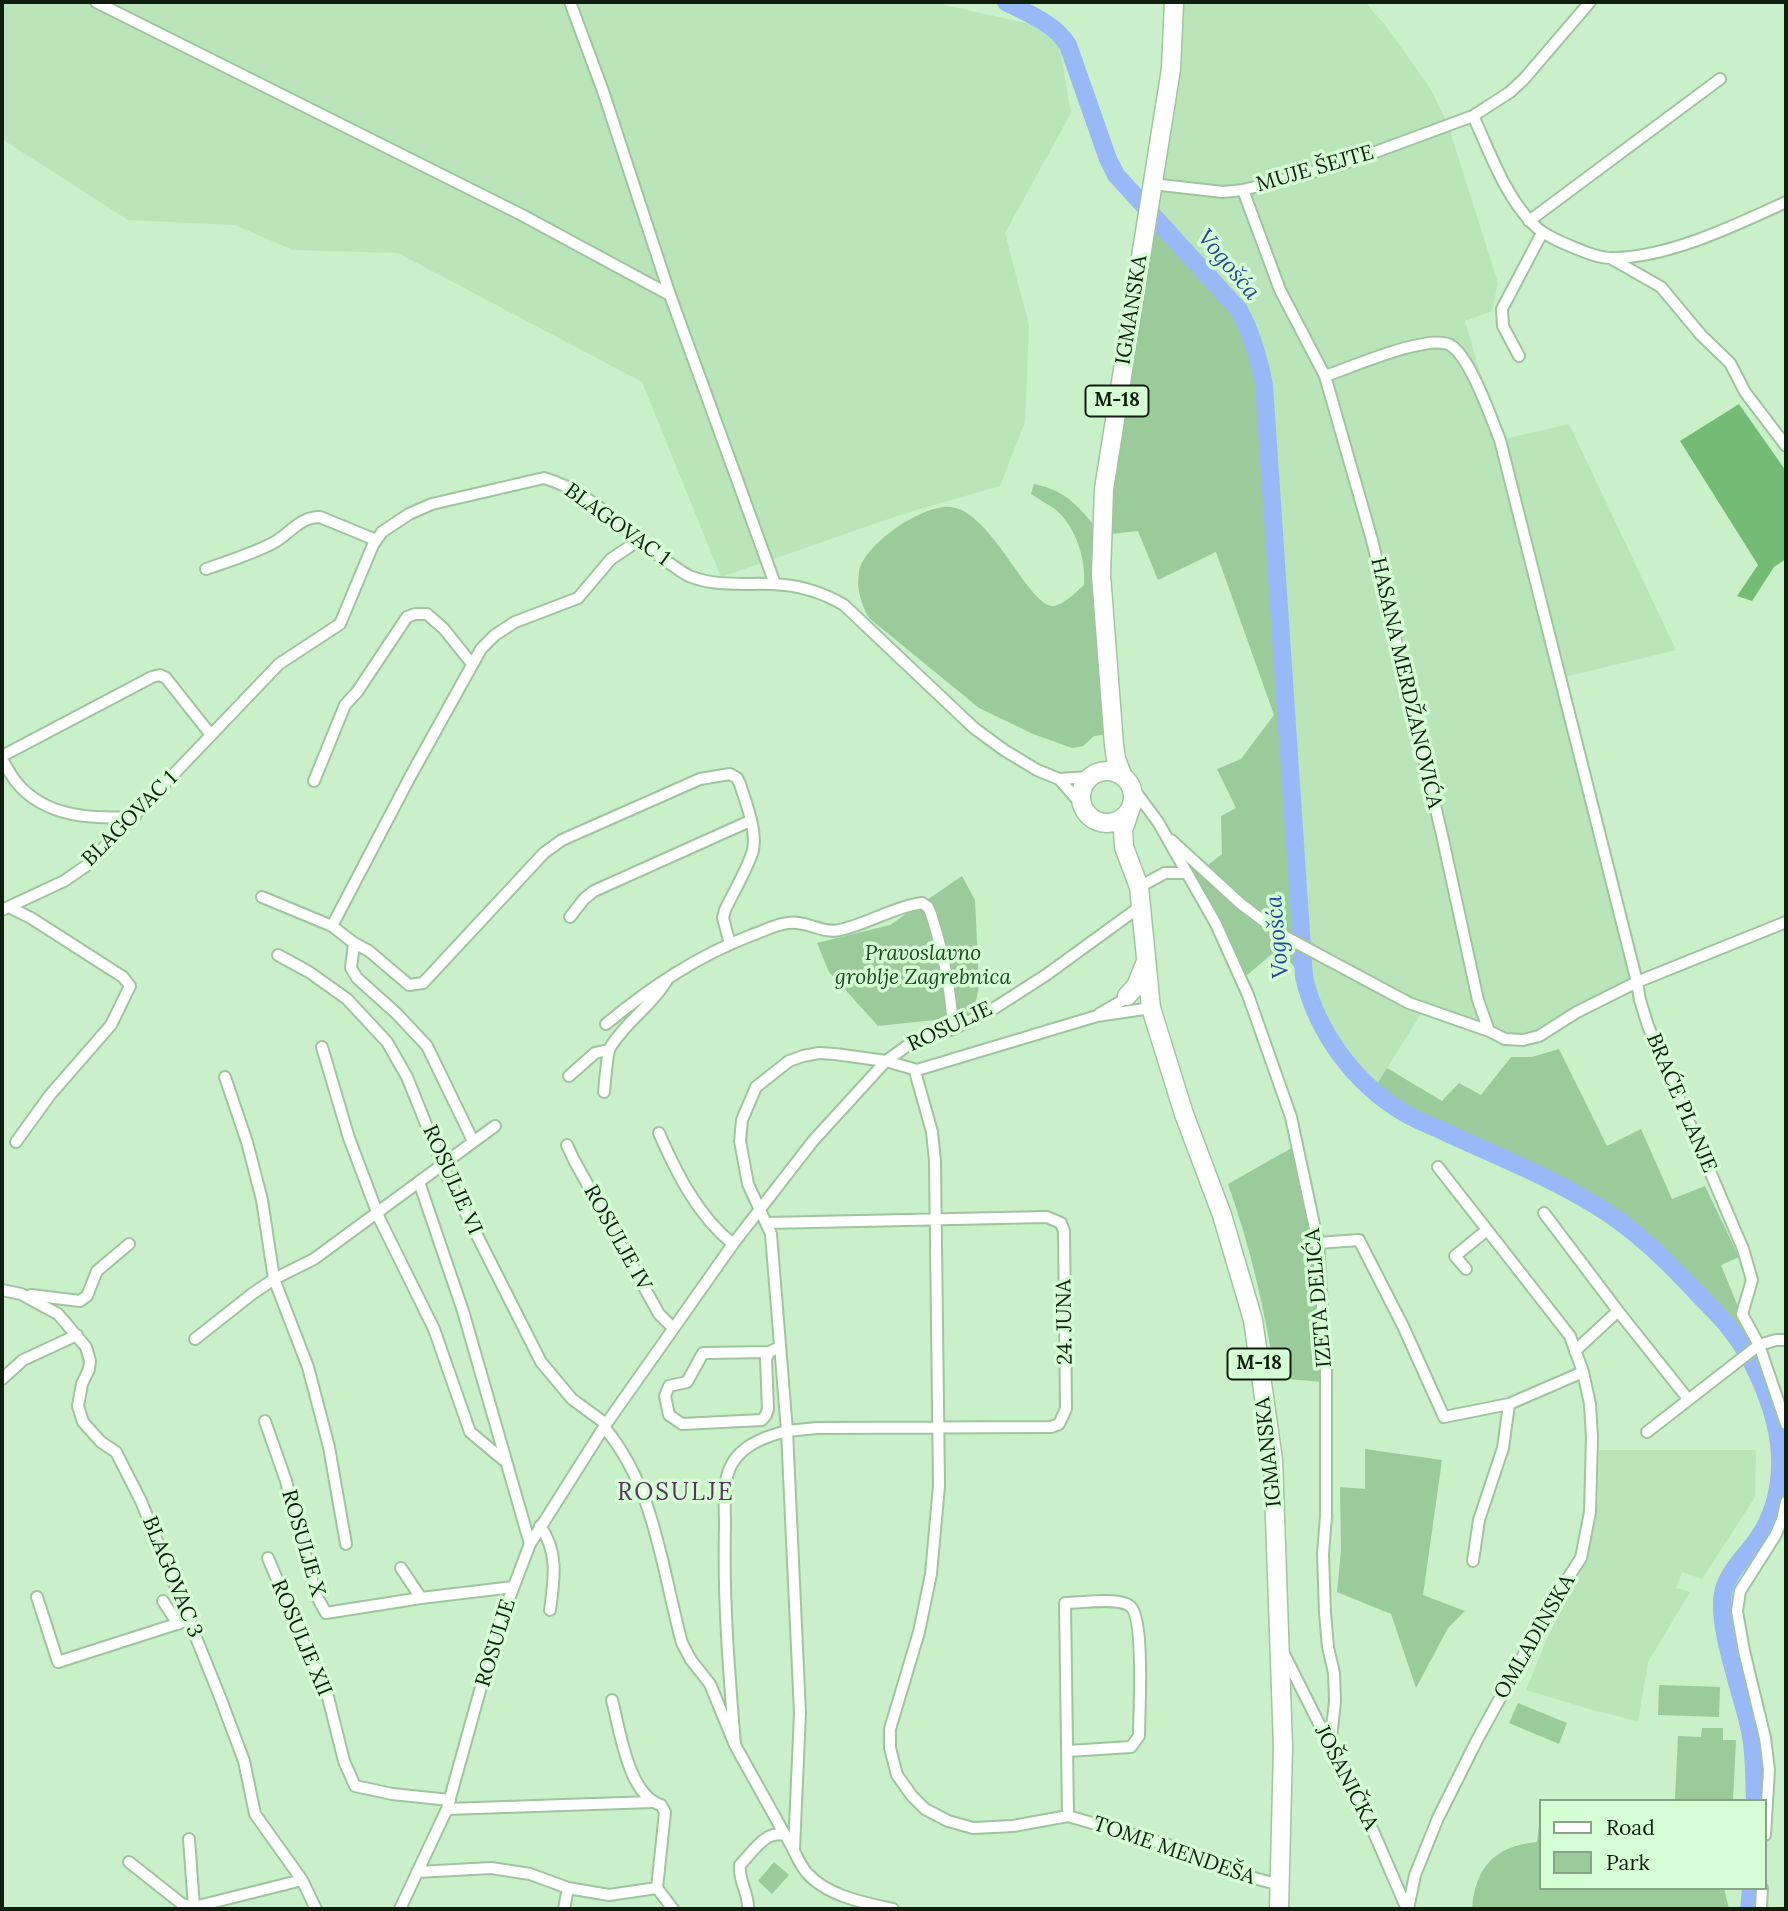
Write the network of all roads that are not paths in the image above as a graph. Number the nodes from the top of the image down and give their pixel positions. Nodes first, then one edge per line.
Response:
1 (96, 2) edge
2 (570, 2) edge
3 (1174, 2) edge
4 (1590, 2) edge
5 (1720, 79) dead end
6 (1473, 116) junction
7 (1153, 184) junction
8 (1243, 190) junction
9 (1786, 202) edge
10 (1529, 221) junction
11 (1542, 233) junction
12 (1612, 259) junction
13 (670, 295) junction
14 (1519, 356) dead end
15 (1325, 376) junction
16 (1786, 446) edge
17 (376, 540) junction
18 (638, 541) junction
19 (206, 569) dead end
20 (775, 584) junction
21 (472, 664) junction
22 (211, 735) junction
23 (1115, 745) junction
24 (2, 758) edge
25 (1095, 774) junction
26 (1059, 779) junction
27 (1126, 780) junction
28 (313, 781) dead end
29 (1082, 805) junction
30 (1136, 809) junction
31 (135, 817) junction
32 (750, 821) junction
33 (1098, 822) junction
34 (1165, 835) junction
35 (1124, 847) junction
36 (1186, 873) junction
37 (1139, 887) junction
38 (262, 897) dead end
39 (1141, 906) junction
40 (5, 909) edge
41 (570, 917) dead end
42 (1786, 922) edge
43 (332, 926) junction
44 (354, 943) junction
45 (730, 944) junction
46 (278, 955) dead end
47 (1145, 964) junction
48 (668, 976) junction
49 (1637, 982) junction
50 (1126, 996) junction
51 (1150, 1000) junction
52 (1097, 1016) junction
53 (606, 1024) dead end
54 (953, 1029) junction
55 (1489, 1031) junction
56 (322, 1047) dead end
57 (608, 1050) junction
58 (886, 1061) junction
59 (917, 1070) junction
60 (569, 1076) dead end
61 (225, 1077) dead end
62 (604, 1092) dead end
63 (495, 1126) dead end
64 (659, 1133) dead end
65 (473, 1141) junction
66 (16, 1142) dead end
67 (567, 1145) dead end
68 (442, 1163) junction
69 (1438, 1167) dead end
70 (419, 1182) junction
71 (759, 1210) junction
72 (377, 1212) junction
73 (1544, 1213) dead end
74 (937, 1218) junction
75 (766, 1223) junction
76 (1487, 1230) junction
77 (1318, 1243) junction
78 (129, 1244) dead end
79 (733, 1244) junction
80 (1465, 1269) dead end
81 (274, 1279) junction
82 (2, 1290) edge
83 (21, 1294) junction
84 (1618, 1311) junction
85 (673, 1328) junction
86 (77, 1335) junction
87 (195, 1339) dead end
88 (1786, 1340) edge
89 (1756, 1348) junction
90 (774, 1349) junction
91 (1575, 1350) junction
92 (1583, 1372) junction
93 (2, 1379) edge
94 (1688, 1399) junction
95 (1509, 1404) junction
96 (265, 1421) dead end
97 (1786, 1424) edge
98 (605, 1426) junction
99 (938, 1427) junction
100 (786, 1431) junction
101 (1647, 1432) dead end
102 (506, 1462) junction
103 (1786, 1502) edge
104 (540, 1526) junction
105 (346, 1544) dead end
106 (530, 1544) junction
107 (268, 1558) dead end
108 (1473, 1561) dead end
109 (401, 1568) dead end
110 (513, 1587) junction
111 (37, 1597) dead end
112 (421, 1598) junction
113 (163, 1601) dead end
114 (550, 1610) dead end
115 (189, 1620) junction
116 (178, 1624) junction
117 (1281, 1649) junction
118 (612, 1700) dead end
119 (735, 1745) junction
120 (1330, 1747) junction
121 (1068, 1751) junction
122 (652, 1802) junction
123 (1767, 1802) edge
124 (448, 1804) junction
125 (1068, 1816) junction
126 (785, 1835) junction
127 (189, 1839) dead end
128 (794, 1849) junction
129 (129, 1862) dead end
130 (418, 1872) junction
131 (302, 1880) junction
132 (1280, 1885) junction
133 (568, 1888) junction
134 (657, 1888) junction
135 (1762, 1890) edge
136 (194, 1908) edge
137 (316, 1909) edge
138 (400, 1909) edge
139 (564, 1909) edge
140 (673, 1909) edge
141 (748, 1909) edge
142 (893, 1909) edge
143 (1279, 1909) edge
144 (1407, 1909) edge
145 (1761, 1909) edge

1 - 13 street
2 - 13 street
3 - 7 main road, IGMANSKA / M-18
4 - 6 street, MUJE ŠEJTE
5 - 10 street
6 - 8 street, MUJE ŠEJTE
6 - 10 street
7 - 8 street, MUJE ŠEJTE
7 - 23 main road, IGMANSKA / M-18
8 - 15 street, HASANA MERDŽANOVIĆA
9 - 12 street
10 - 11 street
11 - 12 street
11 - 14 street
12 - 16 street
13 - 20 street
15 - 49 street, BRAĆE PLANJE
15 - 55 street, HASANA MERDŽANOVIĆA
17 - 18 street, BLAGOVAC 1
17 - 19 street
17 - 22 street, BLAGOVAC 1
18 - 20 street, BLAGOVAC 1
18 - 21 street
20 - 26 street, BLAGOVAC 1
21 - 28 street
21 - 43 street
22 - 24 street
22 - 31 street, BLAGOVAC 1
23 - 25 main road
23 - 27 main road, IGMANSKA / M-18
24 - 31 street
25 - 26 street
25 - 27 main road
25 - 29 main road
26 - 29 street
27 - 30 main road, M-18
29 - 33 main road, M-18
30 - 33 main road
30 - 34 street, IZETA DELIĆA
30 - 35 main road, IGMANSKA / M-18
31 - 40 street, BLAGOVAC 1
32 - 41 street
32 - 44 street
32 - 45 street
33 - 35 main road, IGMANSKA / M-18
34 - 36 street, IZETA DELIĆA
34 - 55 street
35 - 37 main road, IGMANSKA / M-18
36 - 37 street
36 - 77 street, IZETA DELIĆA
37 - 39 main road, IGMANSKA / M-18
38 - 43 street
39 - 47 main road, IGMANSKA / M-18
39 - 54 street, ROSULJE
40 - 66 street
42 - 49 street
43 - 44 street
44 - 65 street
45 - 48 street
45 - 54 street
46 - 68 street, ROSULJE VI
47 - 50 main road
47 - 51 main road, IGMANSKA / M-18
48 - 53 street
48 - 57 street
49 - 55 street
49 - 89 street, BRAĆE PLANJE
50 - 51 street
50 - 52 street
51 - 52 street
51 - 117 main road, IGMANSKA / M-18
52 - 59 street
54 - 58 street, ROSULJE
56 - 72 street
57 - 60 street
57 - 62 street
58 - 59 street
58 - 71 street, ROSULJE
58 - 71 street
59 - 74 street
61 - 81 street
63 - 65 street
64 - 79 street
65 - 68 street
67 - 85 street, ROSULJE IV
68 - 70 street
68 - 98 street, ROSULJE VI
69 - 76 street, OMLADINSKA
70 - 72 street
70 - 102 street
71 - 75 street
71 - 79 street, ROSULJE
72 - 81 street
72 - 102 street
73 - 84 street
74 - 75 street
74 - 99 street
74 - 99 street, 24. JUNA
75 - 90 street
76 - 80 street
76 - 91 street, OMLADINSKA
77 - 95 street
77 - 120 street, IZETA DELIĆA
78 - 83 street
79 - 85 street, ROSULJE
81 - 87 street
81 - 105 street
82 - 83 street, BLAGOVAC 3
83 - 86 street, BLAGOVAC 3
84 - 91 street
84 - 94 street
85 - 98 street, ROSULJE
86 - 93 street
86 - 115 street, BLAGOVAC 3
88 - 89 street
89 - 94 street
89 - 97 street, BRAĆE PLANJE
90 - 90 street
90 - 100 street
91 - 92 street, OMLADINSKA
92 - 95 street
92 - 144 street, OMLADINSKA
94 - 101 street
95 - 108 street
96 - 112 street, ROSULJE X
98 - 104 street, ROSULJE
98 - 119 street
99 - 100 street, 24. JUNA
99 - 125 street, TOME MENDEŠA
100 - 119 street, 24. JUNA
100 - 128 street
102 - 106 street
103 - 123 street
104 - 106 street, ROSULJE
104 - 114 street
106 - 110 street, ROSULJE
107 - 124 street, ROSULJE XII
109 - 112 street
110 - 112 street, ROSULJE X
110 - 124 street, ROSULJE
111 - 116 street
113 - 116 street
115 - 116 street
115 - 131 street, BLAGOVAC 3
117 - 120 street, JOŠANIČKA
117 - 132 main road, IGMANSKA / M-18
118 - 122 street
119 - 126 street
120 - 144 street, JOŠANIČKA
121 - 121 street, TOME MENDEŠA
121 - 125 street, TOME MENDEŠA
122 - 124 street
122 - 134 street
124 - 130 street, ROSULJE
125 - 132 street, TOME MENDEŠA
126 - 128 street
126 - 141 street
127 - 136 street
128 - 142 street
129 - 136 street
130 - 133 street
130 - 138 street
131 - 136 street
131 - 137 street, BLAGOVAC 3
132 - 143 main road, IGMANSKA / M-18
133 - 134 street
133 - 139 street
134 - 140 street
135 - 145 street

